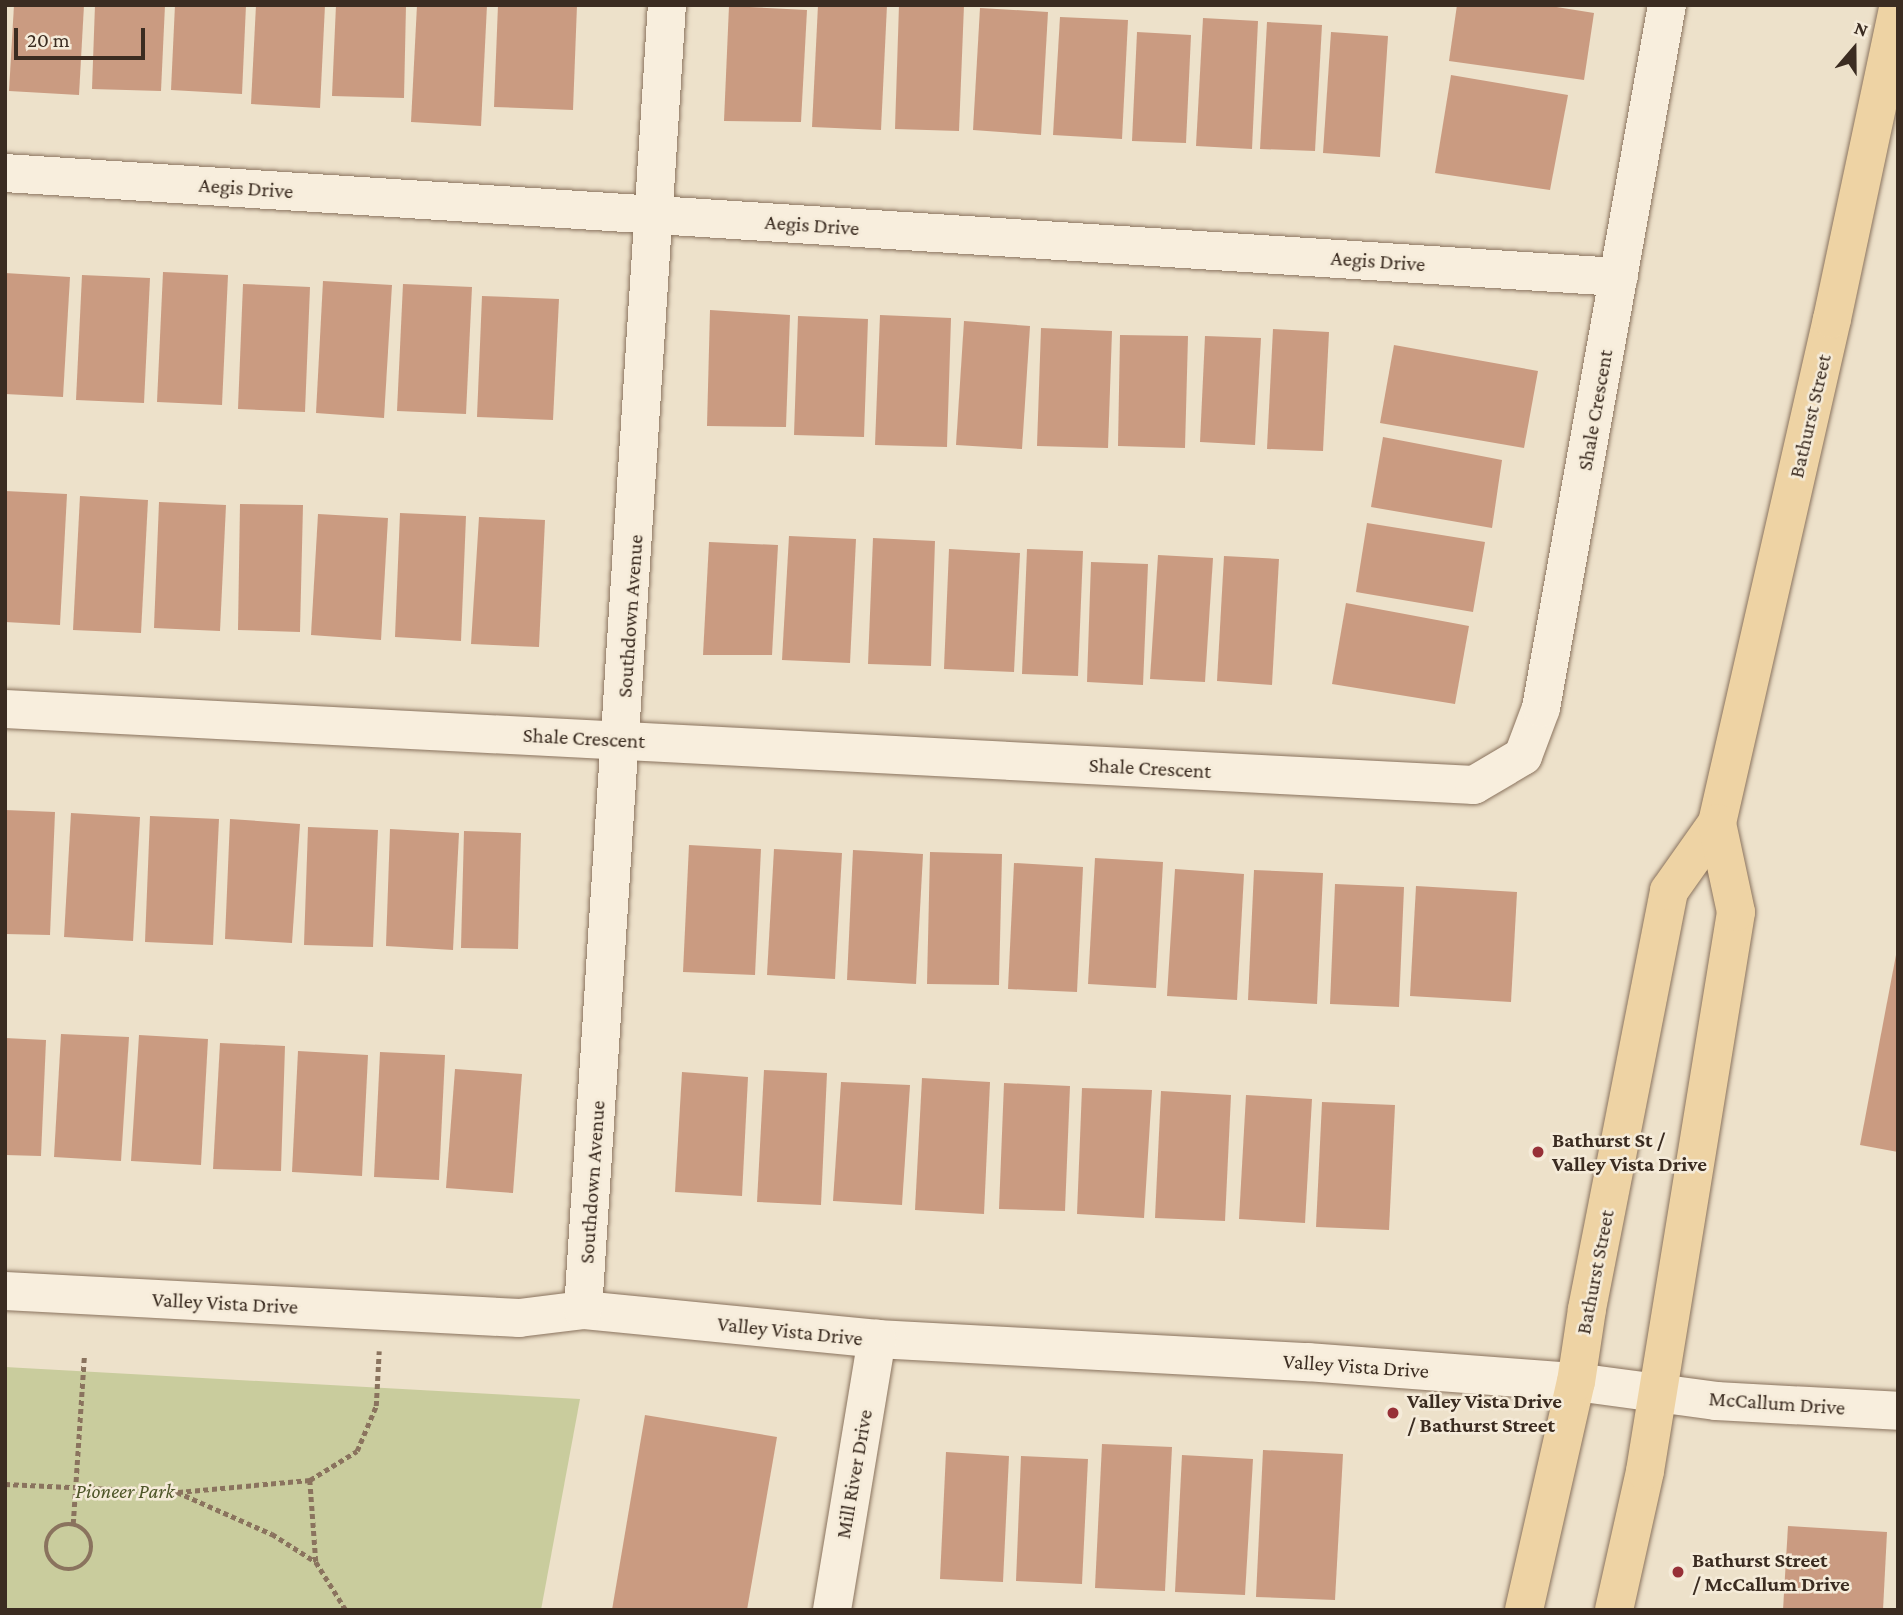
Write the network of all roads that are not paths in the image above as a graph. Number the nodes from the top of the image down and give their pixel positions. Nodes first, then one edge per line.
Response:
1 (667, 5) edge
2 (1667, 5) edge
3 (1898, 8) edge
4 (5, 173) edge
5 (655, 214) junction
6 (1619, 277) junction
7 (5, 709) edge
8 (622, 740) junction
9 (1717, 823) junction
10 (5, 1291) edge
11 (583, 1310) junction
12 (877, 1339) junction
13 (1576, 1382) junction
14 (1657, 1394) junction
15 (1898, 1411) edge
16 (832, 1610) edge
17 (1524, 1610) edge
18 (1614, 1610) edge

1 - 5 street, Southdown Avenue
2 - 6 street, Shale Crescent
3 - 9 main road, Bathurst Street
4 - 5 street, Aegis Drive
5 - 6 street, Aegis Drive
5 - 8 street, Southdown Avenue
6 - 8 street, Shale Crescent
7 - 8 street, Shale Crescent
8 - 11 street, Southdown Avenue
9 - 13 main road, Bathurst Street
9 - 14 main road, Bathurst Street
10 - 11 street, Valley Vista Drive
11 - 12 street, Valley Vista Drive
12 - 13 street, Valley Vista Drive
12 - 16 street, Mill River Drive
13 - 14 street, Valley Vista Drive
13 - 17 main road, Bathurst Street
14 - 15 street, McCallum Drive
14 - 18 main road, Bathurst Street

